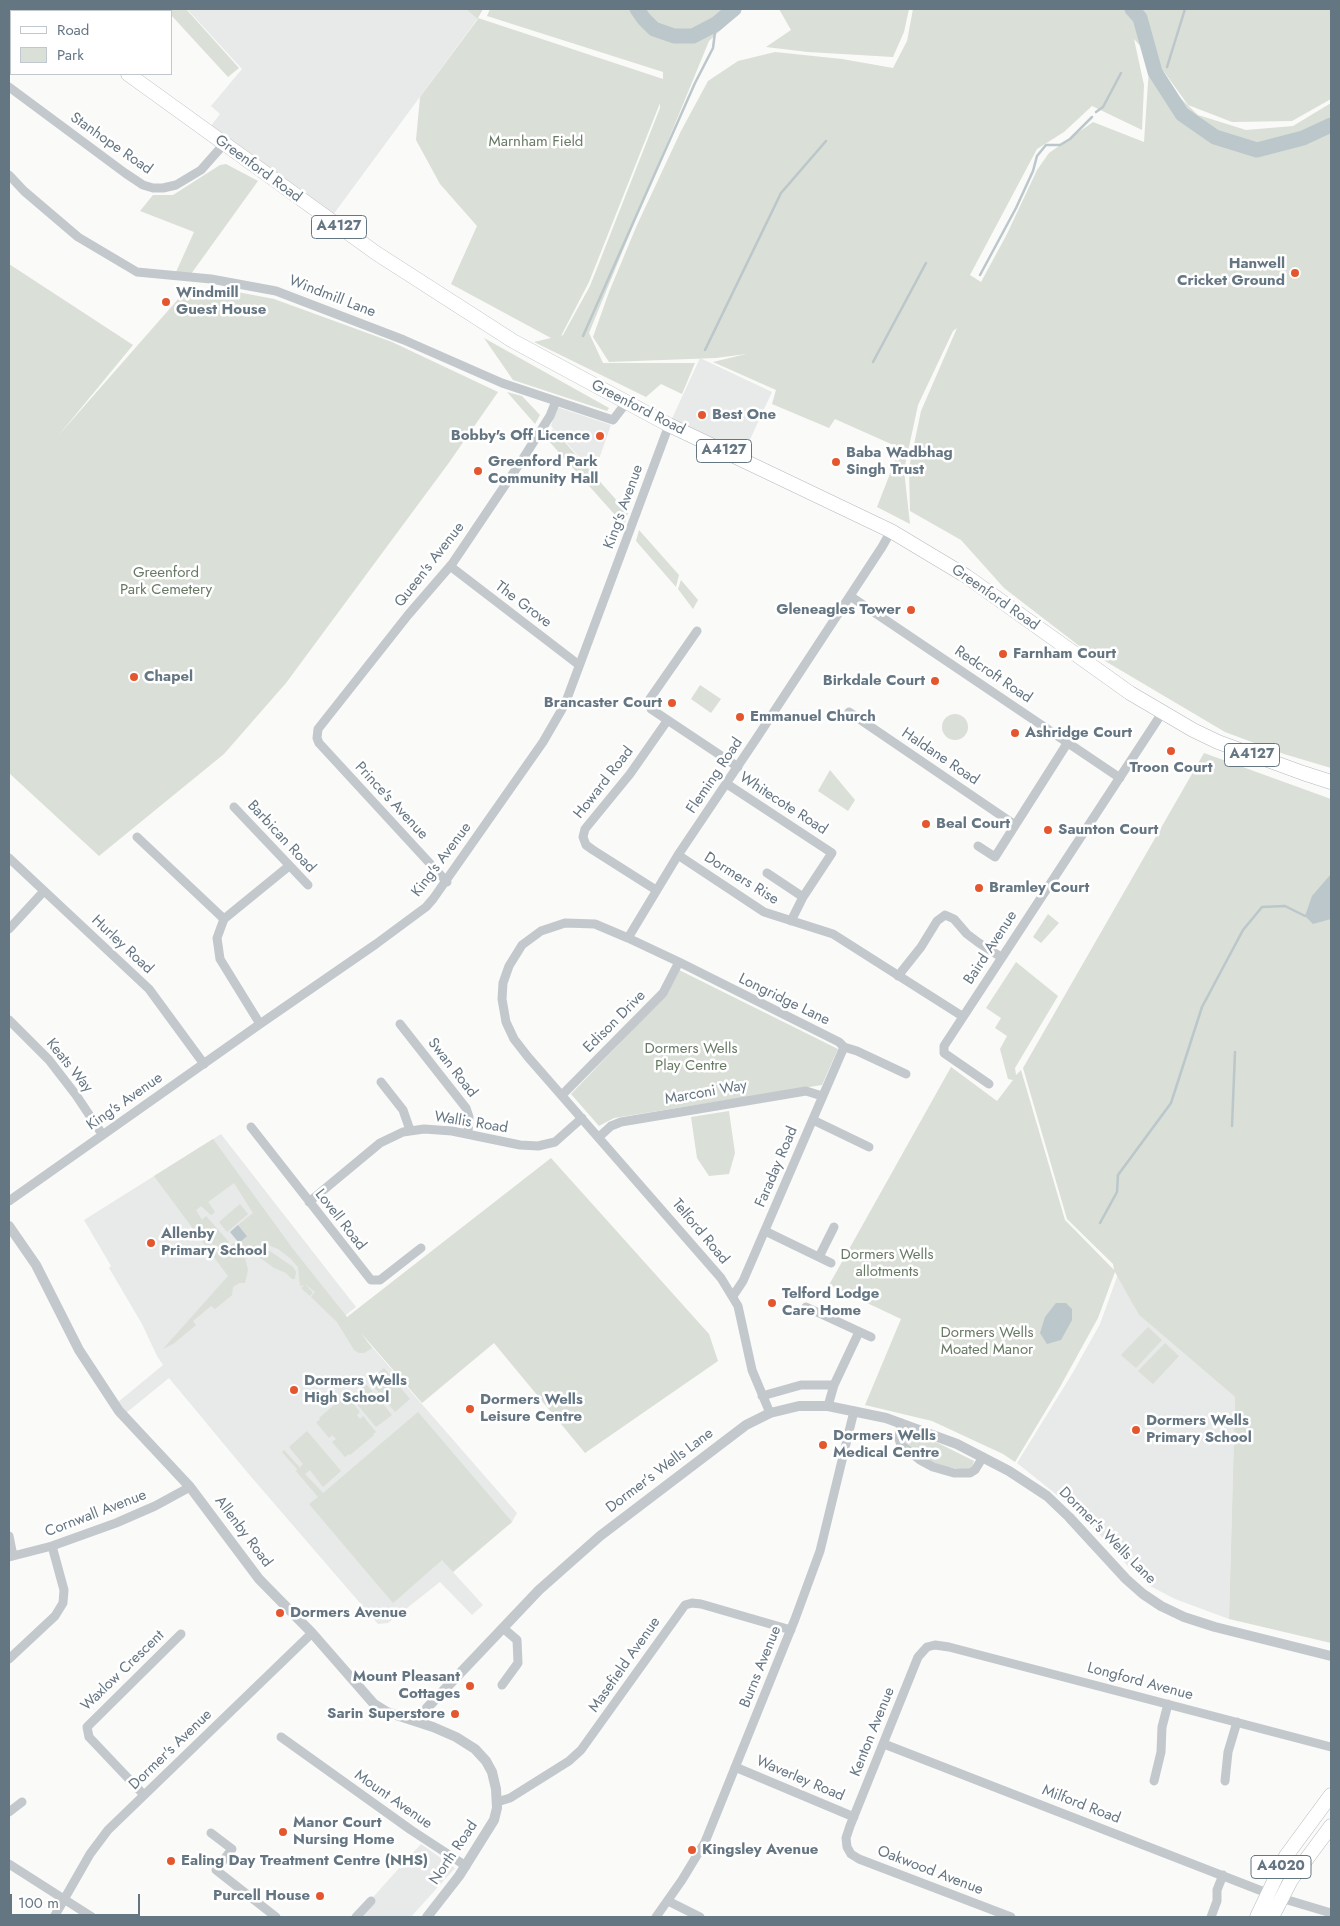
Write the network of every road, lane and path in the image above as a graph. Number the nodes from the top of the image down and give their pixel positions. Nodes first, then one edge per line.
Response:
1 (129, 75) edge
2 (9, 87) edge
3 (224, 144) junction
4 (9, 175) edge
5 (556, 401) junction
6 (626, 403) junction
7 (669, 425) junction
8 (891, 531) junction
9 (450, 566) junction
10 (850, 596) junction
11 (697, 630) dead end
12 (579, 665) junction
13 (849, 712) dead end
14 (1162, 713) junction
15 (668, 721) junction
16 (317, 738) joint
17 (1068, 742) junction
18 (738, 767) junction
19 (1120, 778) junction
20 (1331, 782) edge
21 (726, 784) junction
22 (234, 807) dead end
23 (1015, 825) junction
24 (137, 837) dead end
25 (978, 846) dead end
26 (678, 855) junction
27 (9, 858) edge
28 (289, 866) junction
29 (767, 873) dead end
30 (447, 882) junction
31 (308, 886) dead end
32 (656, 890) junction
33 (44, 891) junction
34 (804, 897) junction
35 (224, 919) junction
36 (791, 921) junction
37 (9, 930) edge
38 (628, 938) junction
39 (1001, 957) junction
40 (679, 962) junction
41 (898, 976) junction
42 (962, 1016) junction
43 (9, 1020) edge
44 (260, 1024) junction
45 (400, 1024) dead end
46 (844, 1047) junction
47 (204, 1064) junction
48 (906, 1074) dead end
49 (381, 1082) dead end
50 (989, 1084) dead end
51 (562, 1095) junction
52 (822, 1096) junction
53 (582, 1118) junction
54 (813, 1120) junction
55 (251, 1127) dead end
56 (410, 1130) junction
57 (468, 1133) junction
58 (102, 1134) junction
59 (599, 1137) junction
60 (869, 1147) dead end
61 (9, 1201) edge
62 (309, 1202) junction
63 (9, 1226) edge
64 (834, 1227) dead end
65 (765, 1231) junction
66 (421, 1248) dead end
67 (819, 1256) junction
68 (831, 1263) dead end
69 (732, 1296) junction
70 (806, 1308) dead end
71 (859, 1332) junction
72 (871, 1337) dead end
73 (834, 1385) junction
74 (762, 1396) junction
75 (828, 1406) junction
76 (854, 1411) junction
77 (770, 1413) junction
78 (901, 1423) junction
79 (983, 1457) junction
80 (190, 1487) junction
81 (9, 1536) edge
82 (52, 1546) junction
83 (11, 1557) edge
84 (503, 1628) junction
85 (791, 1630) junction
86 (312, 1633) junction
87 (181, 1634) dead end
88 (941, 1645) joint
89 (1331, 1656) edge
90 (9, 1659) edge
91 (502, 1685) dead end
92 (1168, 1704) junction
93 (421, 1722) junction
94 (1236, 1722) junction
95 (281, 1737) dead end
96 (884, 1744) junction
97 (1331, 1747) edge
98 (735, 1767) junction
99 (1154, 1781) dead end
100 (1225, 1781) dead end
101 (144, 1795) junction
102 (1331, 1795) edge
103 (22, 1802) dead end
104 (497, 1802) junction
105 (9, 1812) edge
106 (854, 1817) junction
107 (1331, 1826) edge
108 (1304, 1830) junction
109 (211, 1833) dead end
110 (1319, 1841) junction
111 (846, 1843) joint
112 (9, 1864) edge
113 (466, 1866) junction
114 (1223, 1875) junction
115 (1274, 1895) junction
116 (64, 1899) junction
117 (371, 1901) dead end
118 (668, 1901) junction
119 (1331, 1913) edge
120 (54, 1917) edge
121 (92, 1917) edge
122 (276, 1917) edge
123 (356, 1917) edge
124 (427, 1917) edge
125 (656, 1917) edge
126 (700, 1917) edge
127 (1011, 1917) edge
128 (1211, 1917) edge
129 (1257, 1917) edge
130 (1272, 1917) edge

1 - 3 main road, Greenford Road / A4127
2 - 3 street, Stanhope Road
3 - 6 main road, Greenford Road / A4127
4 - 5 street, Windmill Lane
5 - 6 street, Windmill Lane
5 - 9 street, Queen's Avenue
6 - 7 main road, Greenford Road / A4127
7 - 8 main road, Greenford Road / A4127
7 - 12 street, King's Avenue
8 - 10 street, Fleming Road
8 - 14 main road, Greenford Road / A4127
9 - 12 street, The Grove
9 - 16 street, Queen's Avenue
10 - 17 street, Redcroft Road
10 - 18 street, Fleming Road
11 - 15 street
12 - 30 street, King's Avenue
13 - 23 street, Haldane Road
14 - 19 street, Baird Avenue
14 - 20 main road, Greenford Road / A4127
15 - 18 street
15 - 32 street, Howard Road
16 - 30 street, Prince's Avenue
17 - 19 street, Redcroft Road
17 - 23 street
18 - 21 street, Fleming Road
19 - 39 street, Baird Avenue
21 - 26 street, Fleming Road
21 - 34 street, Whitecote Road
22 - 28 street, Barbican Road
23 - 25 street
24 - 35 street
26 - 32 street, Fleming Road
26 - 36 street, Dormers Rise
27 - 33 street, Hurley Road
28 - 31 street, Barbican Road
28 - 35 street
29 - 34 street
30 - 44 street, King's Avenue
32 - 38 street, Fleming Road
33 - 37 street
33 - 47 street, Hurley Road
34 - 36 street, Whitecote Road
35 - 44 street
36 - 41 street, Dormers Rise
38 - 40 street, Longridge Lane
38 - 51 street, Telford Road
39 - 41 street
39 - 42 street, Baird Avenue
40 - 46 street, Longridge Lane
40 - 51 street, Edison Drive
41 - 42 street, Dormers Rise
42 - 50 street, Baird Avenue
43 - 58 street, Keats Way
44 - 47 street, King's Avenue
45 - 57 street, Swan Road
46 - 48 street, Longridge Lane
46 - 52 street, Faraday Road
47 - 58 street, King's Avenue
49 - 56 street
51 - 53 street, Telford Road
52 - 54 street, Faraday Road
52 - 59 street, Marconi Way
53 - 57 street, Wallis Road
53 - 59 street, Telford Road
54 - 60 street
54 - 65 street, Faraday Road
55 - 62 street, Lovell Road
56 - 57 street, Wallis Road
56 - 62 street, Wallis Road
58 - 61 street, King's Avenue
59 - 69 street, Telford Road
62 - 66 street, Lovell Road
63 - 80 street, Allenby Road
64 - 67 street
65 - 67 street
65 - 69 street, Faraday Road
67 - 68 street
69 - 74 street, Telford Road
70 - 71 street
71 - 72 street
71 - 73 street
73 - 74 street
73 - 75 street
74 - 77 street, Telford Road
75 - 76 street, Dormer’s Wells Lane
75 - 77 street, Dormer’s Wells Lane
76 - 78 street, Dormer’s Wells Lane
76 - 85 street, Burns Avenue
77 - 84 street, Dormer’s Wells Lane
78 - 79 street, Dormer’s Wells Lane
78 - 79 street
79 - 89 street, Dormer's Wells Lane
80 - 82 street, Cornwall Avenue
80 - 86 street, Allenby Road
81 - 83 street
82 - 83 street, Cornwall Avenue
82 - 90 street
84 - 91 street
84 - 93 street, Dormer’s Wells Lane
85 - 98 street, Burns Avenue
85 - 104 street, Masefield Avenue
86 - 93 street, Allenby Road
86 - 101 street, Dormer's Avenue
87 - 101 street, Waxlow Crescent
88 - 92 street, Longford Avenue
88 - 96 street, Kenton Avenue
92 - 94 street, Longford Avenue
92 - 99 street
93 - 104 street, Allenby Road
94 - 97 street, Longford Avenue
94 - 100 street
95 - 113 street, Mount Avenue
96 - 106 street, Kenton Avenue
96 - 114 street, Milford Road
98 - 106 street, Waverley Road
98 - 118 street, Burns Avenue
101 - 116 street, Dormer's Avenue
102 - 108 main road, A4020
103 - 105 street
104 - 113 street, North Road
106 - 111 street, Kenton Avenue
107 - 110 main road, A4020
108 - 110 main road, A4020
108 - 115 main road, A4020
109 - 122 street
110 - 115 main road, A4020
111 - 127 street, Oakwood Avenue
112 - 116 street
113 - 124 street, North Road
114 - 115 street, Milford Road
114 - 128 street
115 - 119 street, Milford Road
115 - 129 main road, A4020
115 - 130 main road, A4020
116 - 120 street, Dormer's Avenue
116 - 121 street
117 - 123 street
118 - 125 street, Burns Avenue
118 - 126 street

